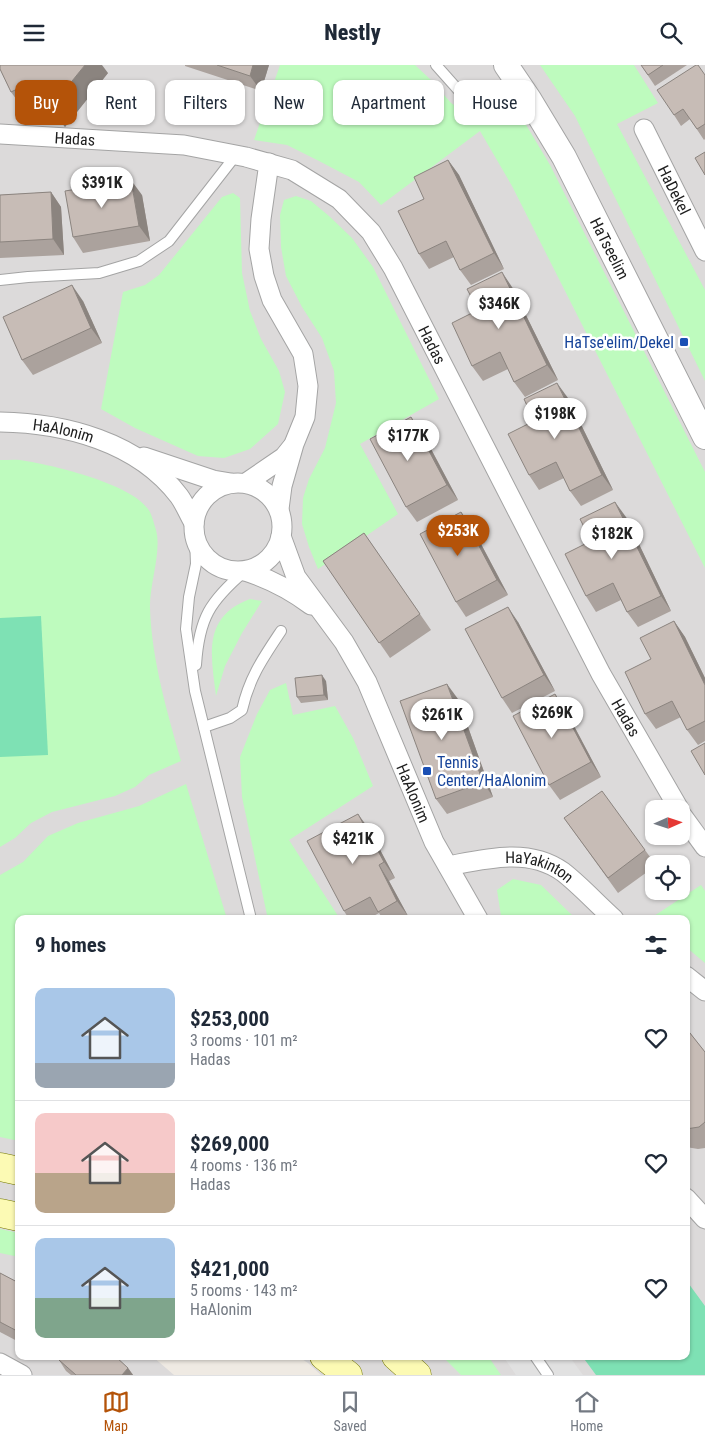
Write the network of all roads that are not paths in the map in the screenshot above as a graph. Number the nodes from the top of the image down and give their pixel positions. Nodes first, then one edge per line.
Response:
1 (436, 65) edge
2 (511, 72) edge
3 (644, 129) dead end
4 (0, 134) edge
5 (236, 155) junction
6 (269, 163) junction
7 (705, 251) edge
8 (0, 281) edge
9 (0, 422) edge
10 (705, 437) edge
11 (294, 444) junction
12 (123, 450) junction
13 (239, 483) junction
14 (278, 509) junction
15 (194, 530) junction
16 (281, 535) junction
17 (245, 571) junction
18 (324, 615) junction
19 (281, 631) dead end
20 (195, 691) junction
21 (204, 727) junction
22 (674, 800) edge
23 (690, 826) edge
24 (705, 847) edge
25 (448, 866) junction
26 (250, 915) edge
27 (476, 915) edge
28 (610, 915) edge
29 (690, 979) edge
30 (705, 991) edge
31 (0, 1167) edge
32 (15, 1170) edge
33 (690, 1202) edge
34 (0, 1213) edge
35 (15, 1216) edge
36 (705, 1219) edge
37 (329, 1360) edge
38 (400, 1360) edge
39 (538, 1360) edge
40 (0, 1363) edge
41 (22, 1375) edge
42 (348, 1375) edge
43 (417, 1375) edge
44 (548, 1375) edge

1 - 2 lane
2 - 10 street, HaTseelim
3 - 7 street, HaDekel
4 - 5 street, Hadas
5 - 6 street, Hadas
5 - 8 lane
6 - 11 street
6 - 22 street, Hadas
9 - 12 street, HaAlonim
11 - 13 street
11 - 14 street
12 - 13 street, HaAlonim
12 - 15 street, HaAlonim
13 - 14 street
13 - 15 street
14 - 16 street
15 - 17 street
15 - 20 lane
16 - 17 street
16 - 18 street, HaAlonim
17 - 18 street, HaAlonim
17 - 20 lane
18 - 25 street, HaAlonim
19 - 21 lane
20 - 21 lane
21 - 26 lane
23 - 24 street
25 - 27 street, HaAlonim
25 - 28 street, HaYakinton
29 - 30 street
31 - 32 main road
33 - 36 street
34 - 35 main road
37 - 42 main road
38 - 43 main road
39 - 44 lane
40 - 41 street

